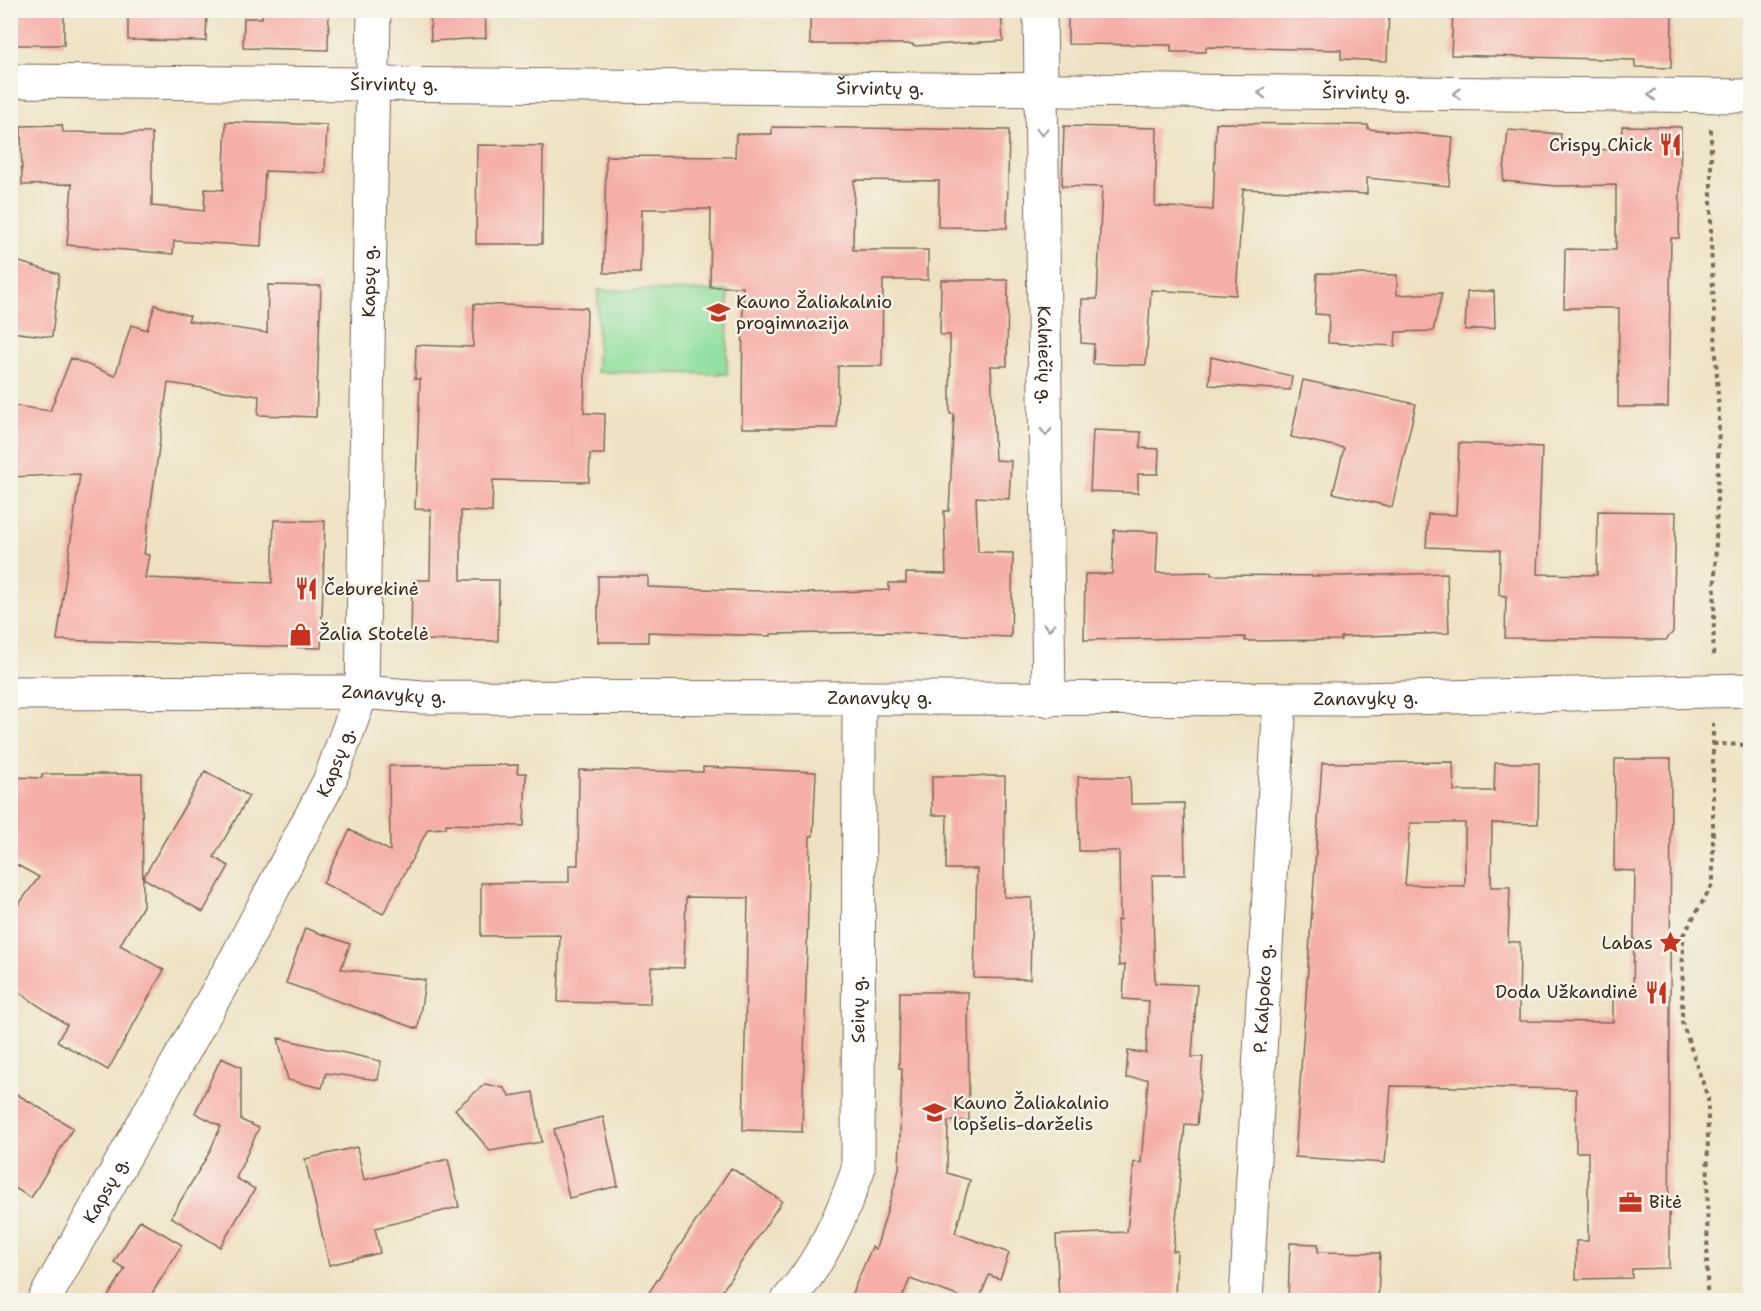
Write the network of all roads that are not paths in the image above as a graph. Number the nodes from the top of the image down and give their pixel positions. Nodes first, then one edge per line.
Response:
1 (374, 10) edge
2 (1040, 10) edge
3 (10, 81) edge
4 (374, 85) junction
5 (1042, 92) junction
6 (1750, 96) edge
7 (1750, 690) edge
8 (362, 692) junction
9 (10, 693) edge
10 (859, 699) junction
11 (1280, 699) junction
12 (1049, 700) junction
13 (44, 1300) edge
14 (788, 1300) edge
15 (1246, 1300) edge

1 - 4 street, Kapsų g.
2 - 5 street, Kalniečių g.
3 - 4 street, Širvintų g.
4 - 5 street, Širvintų g.
4 - 8 street, Kapsų g.
6 -> 5 street, Širvintų g.
5 -> 12 street, Kalniečių g.
7 - 11 street, Zanavykų g.
8 - 9 street, Zanavykų g.
8 - 10 street, Zanavykų g.
8 - 13 street, Kapsų g.
10 - 12 street, Zanavykų g.
10 - 14 street, Seinų g.
11 - 12 street, Zanavykų g.
11 - 15 street, P. Kalpoko g.

